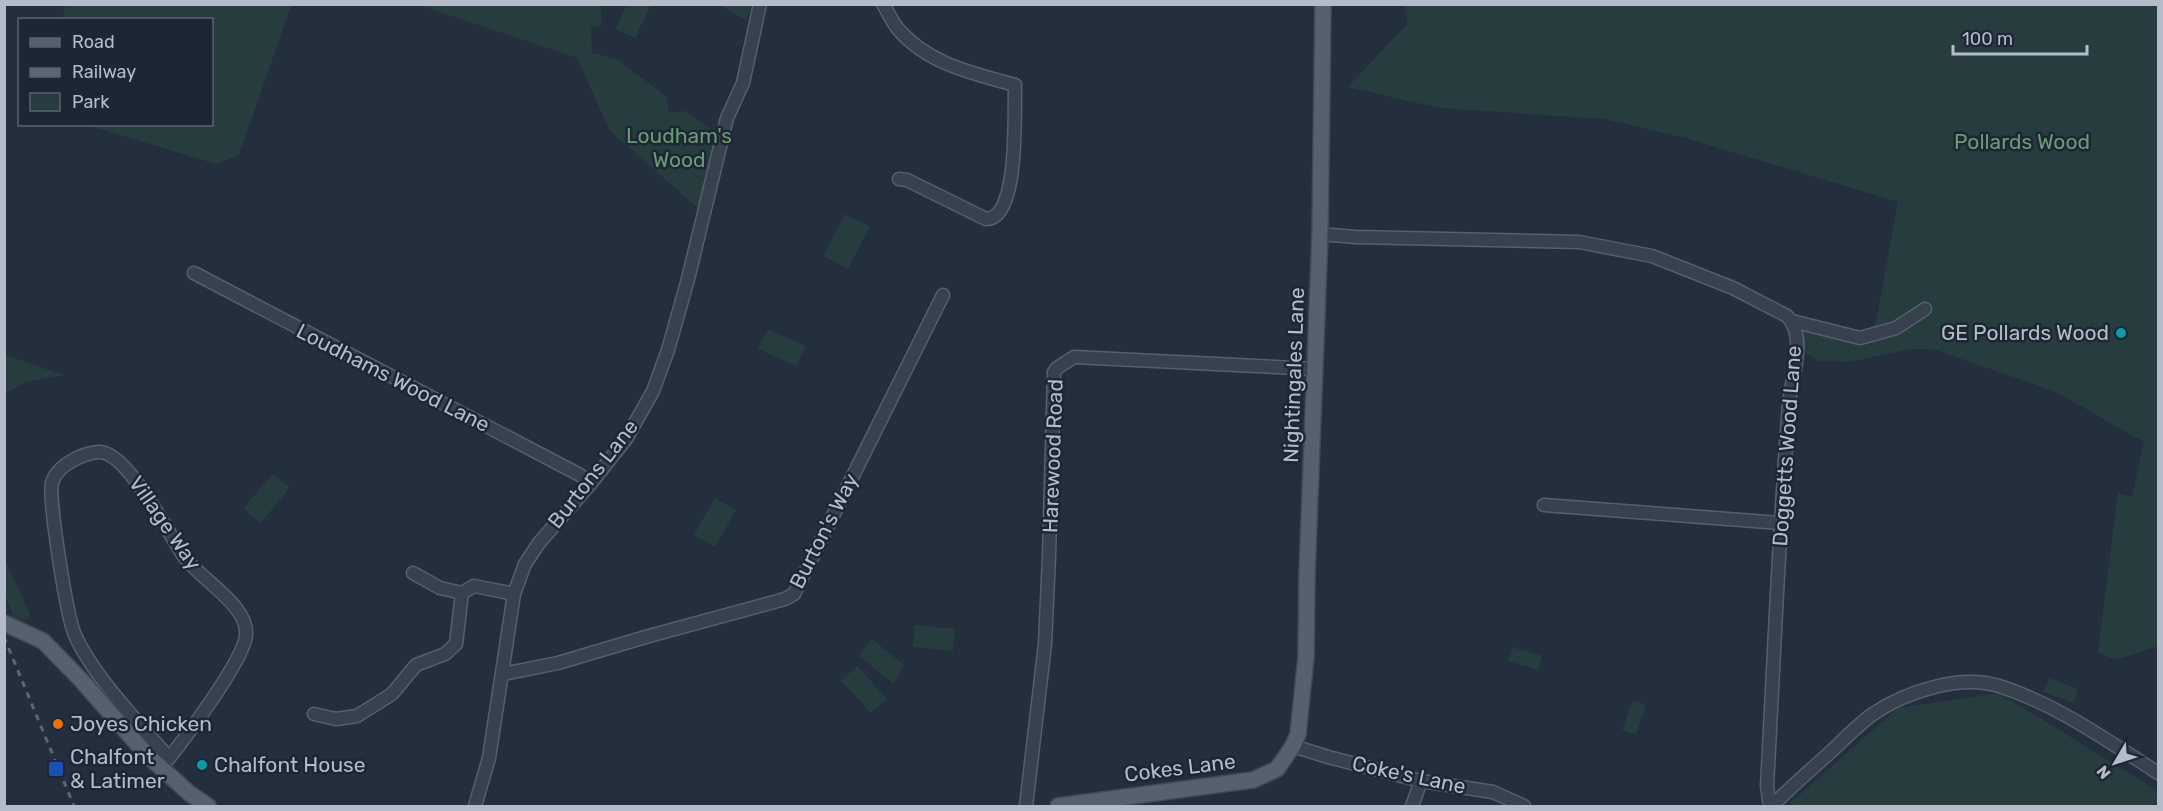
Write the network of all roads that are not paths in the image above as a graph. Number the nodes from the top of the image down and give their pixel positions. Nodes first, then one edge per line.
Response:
1 (760, 4) edge
2 (883, 4) edge
3 (1323, 4) edge
4 (899, 179) dead end
5 (1320, 234) junction
6 (194, 273) dead end
7 (943, 295) dead end
8 (1925, 309) dead end
9 (1792, 321) junction
10 (1316, 369) junction
11 (591, 483) junction
12 (1544, 505) dead end
13 (1781, 523) junction
14 (413, 573) dead end
15 (462, 593) junction
16 (514, 594) junction
17 (4, 623) edge
18 (503, 674) junction
19 (314, 714) dead end
20 (1293, 746) junction
21 (165, 763) junction
22 (2158, 773) edge
23 (1421, 781) junction
24 (208, 807) edge
25 (475, 807) edge
26 (1026, 807) edge
27 (1058, 807) edge
28 (1412, 807) edge
29 (1524, 807) edge
30 (1771, 807) edge

1 - 11 street, Burtons Lane
2 - 4 street
3 - 5 main road, Nightingales Lane
5 - 9 street, Doggetts Wood Lane
5 - 10 main road, Nightingales Lane
6 - 11 street, Loudhams Wood Lane
7 - 18 street, Burton's Way
8 - 9 street
9 - 13 street, Doggetts Wood Lane
10 - 20 main road, Nightingales Lane
10 - 26 street, Harewood Road
11 - 16 street, Burtons Lane
12 - 13 street
13 - 30 street, Doggetts Wood Lane
14 - 15 street
15 - 16 street
15 - 19 street
16 - 18 street, Burtons Lane
17 - 21 main road
18 - 25 street, Burtons Lane
20 - 23 street, Coke's Lane
20 - 27 main road, Cokes Lane
21 - 21 street, Village Way
21 - 24 main road
22 - 30 street
23 - 28 street
23 - 29 street, Coke's Lane

